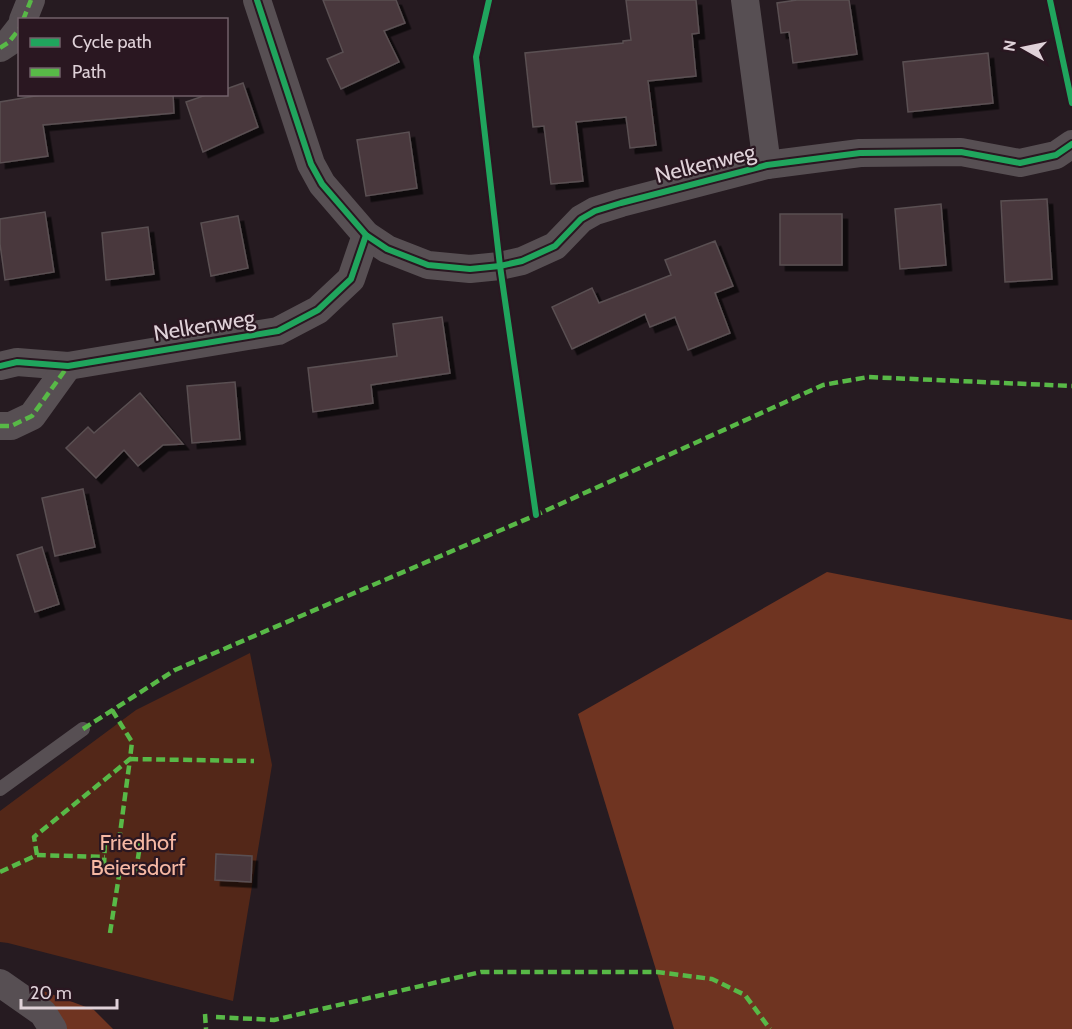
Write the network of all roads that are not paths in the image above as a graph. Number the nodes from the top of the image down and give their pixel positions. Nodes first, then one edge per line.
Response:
1 (31, 0) edge
2 (257, 0) edge
3 (745, 0) edge
4 (24, 18) edge
5 (18, 31) edge
6 (0, 48) edge
7 (1072, 144) edge
8 (767, 165) junction
9 (366, 235) junction
10 (0, 366) edge
11 (68, 366) junction
12 (0, 426) edge
13 (83, 729) dead end
14 (0, 789) edge
15 (0, 983) edge
16 (53, 1029) edge

1 - 4 street
2 - 9 street, Nelkenweg
3 - 8 street, Nelkenweg
5 - 6 street
7 - 8 street, Nelkenweg
8 - 9 street, Nelkenweg
9 - 11 street, Nelkenweg
10 - 11 street, Nelkenweg
11 - 12 street
13 - 14 lane
15 - 16 street

